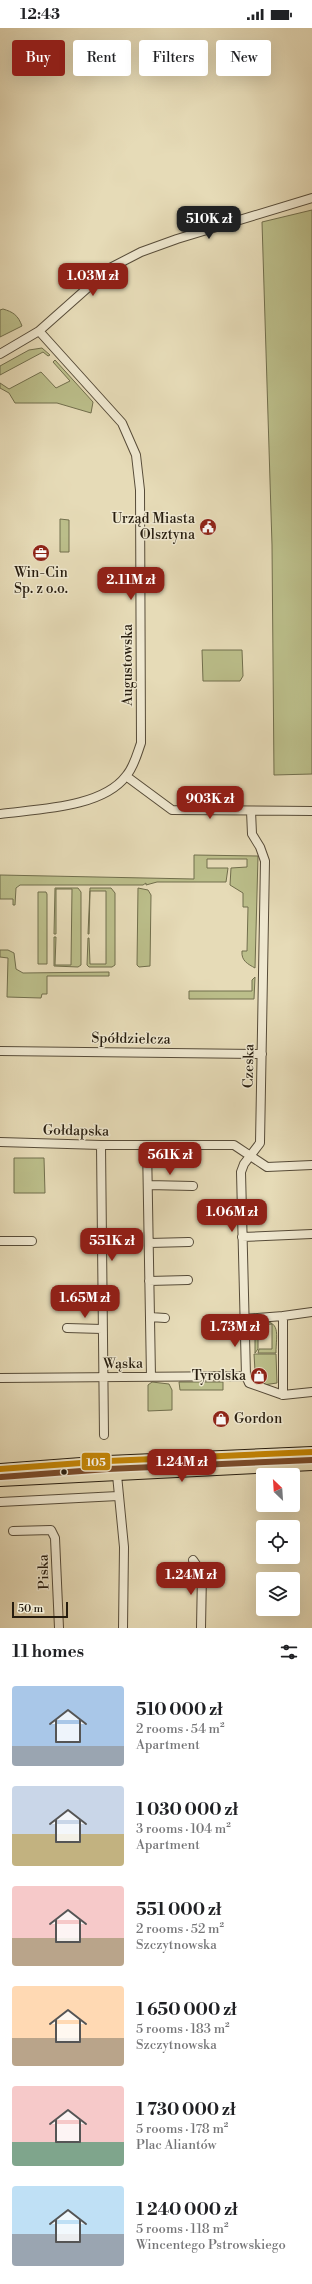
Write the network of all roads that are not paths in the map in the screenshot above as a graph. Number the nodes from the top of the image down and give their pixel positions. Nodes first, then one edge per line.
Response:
1 (312, 198) edge
2 (39, 331) junction
3 (0, 354) edge
4 (126, 776) junction
5 (251, 811) junction
6 (312, 811) edge
7 (0, 814) edge
8 (0, 1051) edge
9 (262, 1054) junction
10 (0, 1142) edge
11 (101, 1145) junction
12 (147, 1145) junction
13 (250, 1156) junction
14 (312, 1165) edge
15 (148, 1186) junction
16 (193, 1186) dead end
17 (312, 1234) edge
18 (242, 1237) junction
19 (0, 1241) edge
20 (32, 1241) dead end
21 (189, 1242) dead end
22 (149, 1243) junction
23 (149, 1280) junction
24 (188, 1280) dead end
25 (312, 1312) edge
26 (283, 1316) junction
27 (150, 1318) junction
28 (165, 1318) dead end
29 (243, 1319) junction
30 (67, 1328) dead end
31 (102, 1329) junction
32 (246, 1376) junction
33 (151, 1377) junction
34 (0, 1378) edge
35 (102, 1378) junction
36 (312, 1392) edge
37 (283, 1395) junction
38 (104, 1435) dead end
39 (312, 1452) edge
40 (279, 1453) junction
41 (280, 1466) junction
42 (312, 1466) edge
43 (0, 1469) edge
44 (116, 1475) junction
45 (0, 1481) edge
46 (118, 1496) junction
47 (0, 1502) edge
48 (13, 1531) dead end
49 (193, 1560) dead end
50 (59, 1628) edge
51 (123, 1628) edge
52 (200, 1628) edge

1 - 2 street
2 - 3 street
2 - 4 street, Augustowska
4 - 5 street
4 - 7 street, Augustowska
5 - 6 street
5 - 9 street, Czeska
8 - 9 street, Spółdzielcza
9 - 13 street, Czeska
10 - 11 street, Gołdapska
11 - 12 street, Gołdapska
11 - 31 street
12 - 13 street, Gołdapska
12 - 15 street
13 - 14 street, Gołdapska
13 - 18 street, Czeska
15 - 16 street
15 - 22 street
17 - 18 street
18 - 29 street, Czeska
19 - 20 street
21 - 22 street
22 - 23 street
23 - 24 street
23 - 27 street
25 - 26 street
26 - 29 street
26 - 37 street
27 - 28 street
27 - 33 street
29 - 32 street, Czeska
30 - 31 street
31 - 35 street
32 - 33 street, Wąska
32 - 37 street
33 - 35 street, Wąska
34 - 35 street, Wąska
35 - 38 street
36 - 37 street
39 - 40 main road
40 - 41 main road
40 - 43 main road
41 - 42 main road
41 - 44 main road
44 - 45 main road
44 - 46 street
46 - 47 street
46 - 51 street
48 - 50 street, Piska
49 - 52 street

